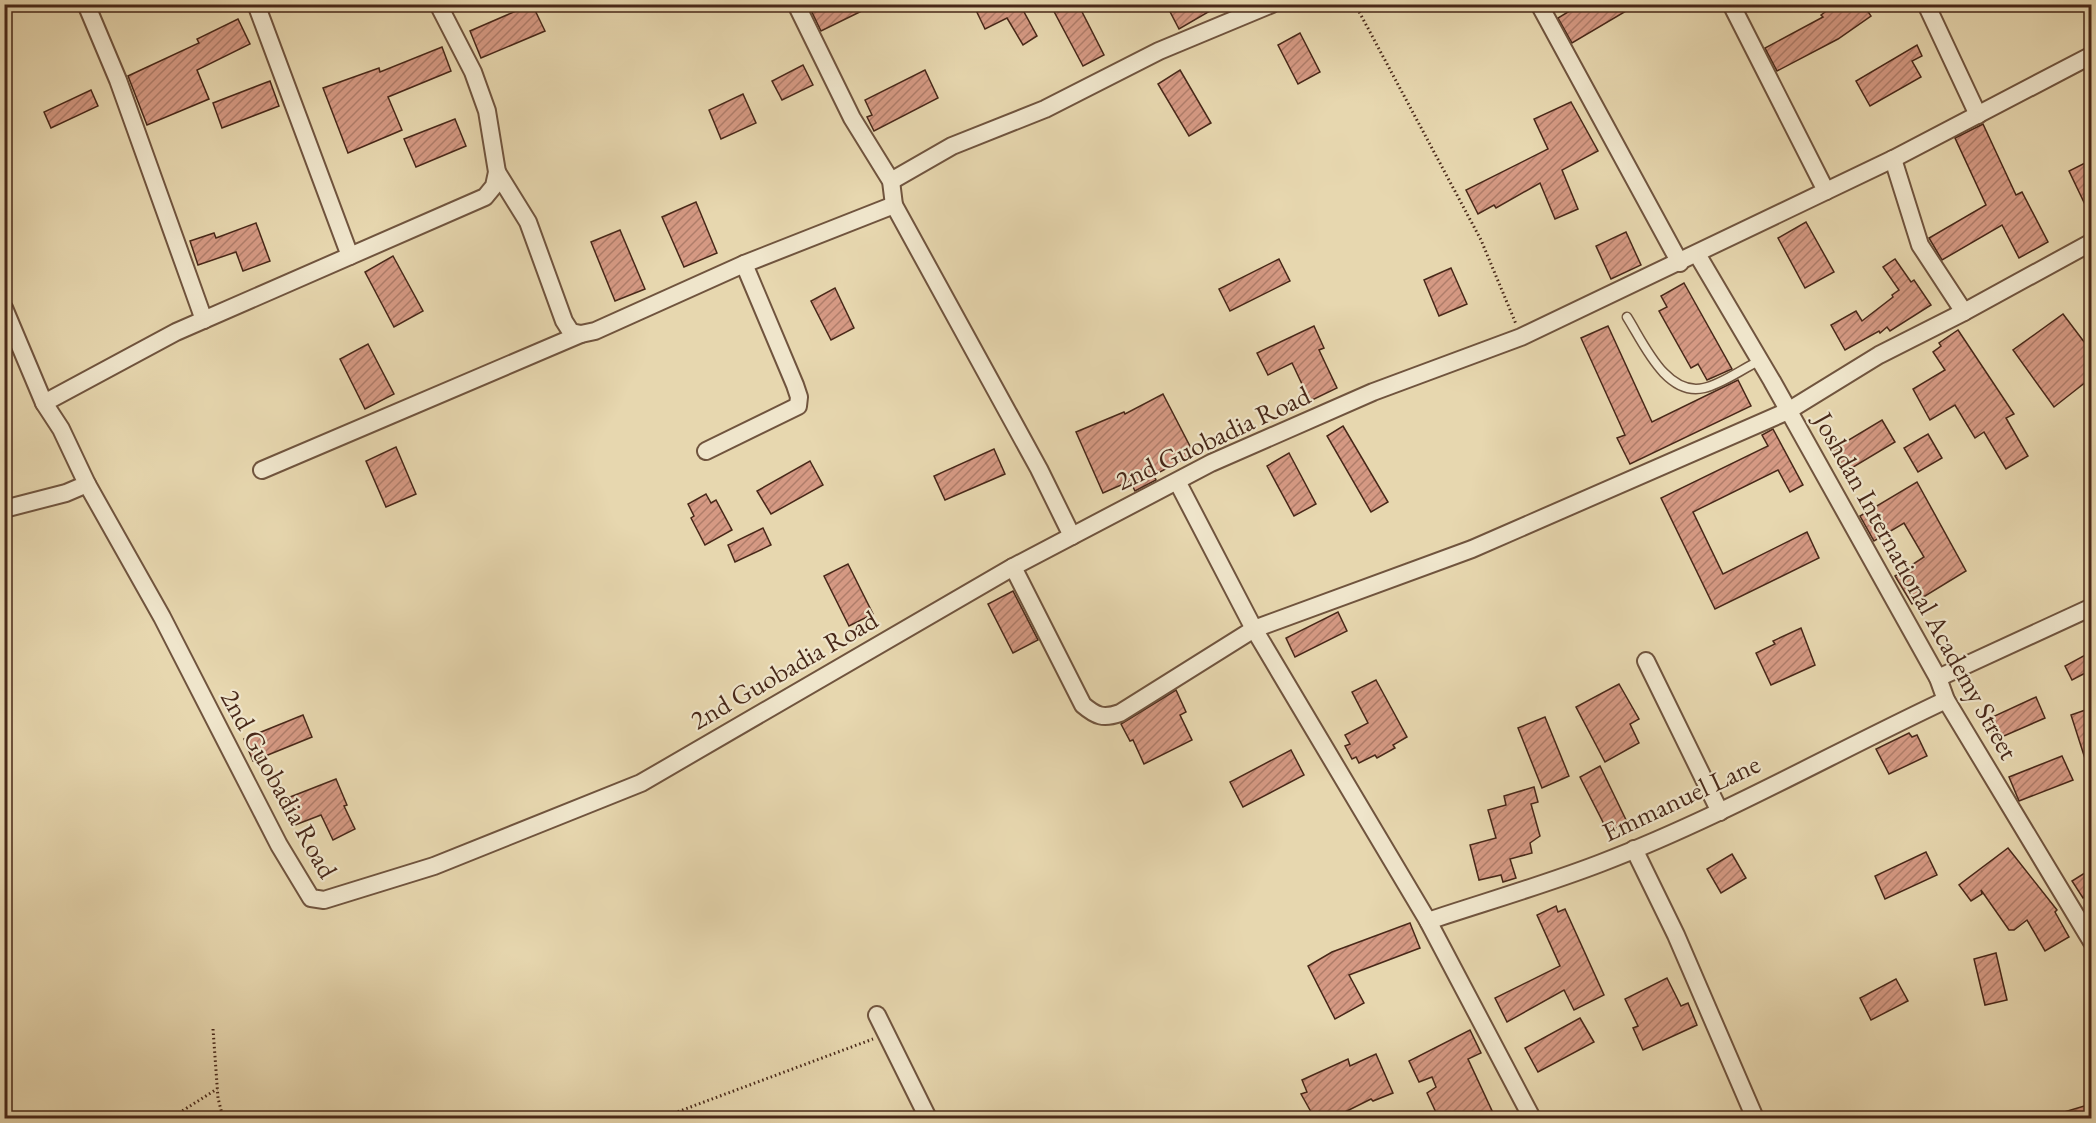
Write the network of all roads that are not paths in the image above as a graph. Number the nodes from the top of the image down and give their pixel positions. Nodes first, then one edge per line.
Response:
1 (86, 4) edge
2 (256, 4) edge
3 (438, 4) edge
4 (796, 4) edge
5 (1272, 4) edge
6 (1539, 4) edge
7 (1731, 4) edge
8 (1926, 4) edge
9 (2091, 55) edge
10 (1978, 115) junction
11 (1893, 159) junction
12 (497, 172) junction
13 (891, 181) junction
14 (1826, 191) junction
15 (894, 205) junction
16 (2091, 242) edge
17 (1697, 254) junction
18 (350, 256) junction
19 (1680, 263) junction
20 (744, 264) junction
21 (4, 308) edge
22 (1964, 312) junction
23 (1627, 317) dead end
24 (204, 320) junction
25 (581, 334) junction
26 (1758, 361) junction
27 (45, 403) junction
28 (1788, 411) junction
29 (706, 451) dead end
30 (262, 470) dead end
31 (1178, 483) junction
32 (87, 484) junction
33 (4, 509) edge
34 (1072, 536) junction
35 (1013, 567) junction
36 (2091, 608) edge
37 (1254, 629) junction
38 (1646, 661) dead end
39 (1938, 678) junction
40 (1946, 700) junction
41 (1720, 812) junction
42 (1634, 849) junction
43 (1428, 921) junction
44 (2091, 942) edge
45 (877, 1015) dead end
46 (928, 1119) edge
47 (1532, 1119) edge
48 (1755, 1119) edge

1 - 24 street
2 - 18 street
3 - 12 street
4 - 13 street
5 - 13 street
6 - 19 street
7 - 14 street
8 - 10 street
9 - 10 street, 2nd Guobadia Road
10 - 11 street, 2nd Guobadia Road
11 - 14 street, 2nd Guobadia Road
11 - 22 street
12 - 18 street
12 - 25 street
13 - 15 street
14 - 17 street, 2nd Guobadia Road
15 - 20 street
15 - 34 street
16 - 22 street
17 - 19 street, 2nd Guobadia Road
17 - 26 street, Joshdan International Academy Street
18 - 24 street
19 - 31 street, 2nd Guobadia Road
20 - 25 street
20 - 29 street
21 - 27 street
22 - 28 street
23 - 26 lane
24 - 27 street
25 - 30 street
26 - 28 street, Joshdan International Academy Street
27 - 32 street
28 - 37 street
28 - 39 street, Joshdan International Academy Street
31 - 34 street, 2nd Guobadia Road
31 - 37 street
32 - 33 street
32 - 35 street, 2nd Guobadia Road
34 - 35 street, 2nd Guobadia Road
35 - 37 street
36 - 39 street
37 - 43 street
38 - 41 street
39 - 40 street, Joshdan International Academy Street
40 - 41 street, Emmanuel Lane
40 - 44 street, Joshdan International Academy Street
41 - 42 street, Emmanuel Lane
42 - 43 street, Emmanuel Lane
42 - 48 street
43 - 47 street
45 - 46 street

